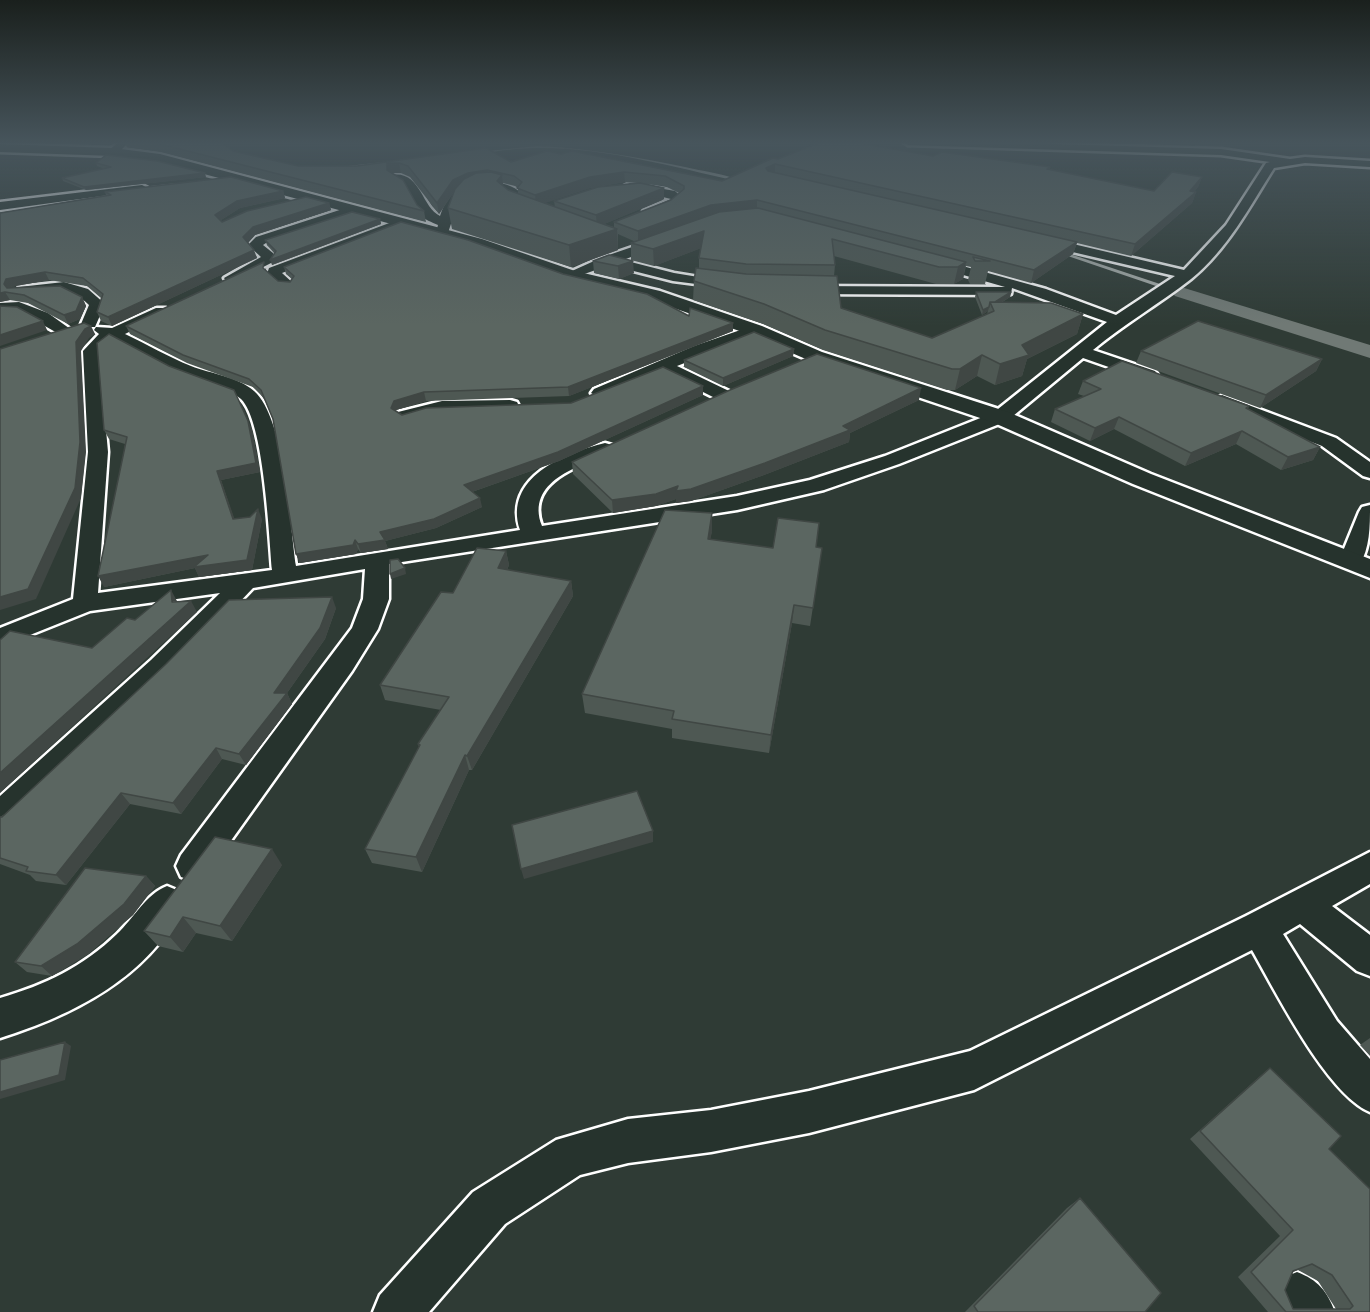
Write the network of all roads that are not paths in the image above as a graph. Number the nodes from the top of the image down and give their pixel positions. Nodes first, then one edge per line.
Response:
1 (22, 203) edge
2 (289, 203) edge
3 (329, 203) edge
4 (423, 203) edge
5 (452, 203) edge
6 (513, 203) edge
7 (670, 203) edge
8 (1245, 203) edge
9 (281, 205) edge
10 (0, 206) edge
11 (352, 210) junction
12 (544, 212) edge
13 (631, 220) edge
14 (400, 222) junction
15 (443, 228) junction
16 (676, 235) edge
17 (1027, 237) edge
18 (617, 241) edge
19 (637, 250) junction
20 (919, 258) edge
21 (608, 260) junction
22 (570, 274) junction
23 (1187, 275) junction
24 (221, 282) edge
25 (287, 284) edge
26 (745, 287) edge
27 (787, 289) edge
28 (17, 291) edge
29 (1041, 292) junction
30 (175, 304) edge
31 (0, 308) edge
32 (1118, 321) junction
33 (89, 324) junction
34 (755, 330) junction
35 (65, 331) junction
36 (112, 334) junction
37 (43, 338) edge
38 (1083, 352) junction
39 (815, 356) junction
40 (794, 364) edge
41 (663, 366) junction
42 (1169, 382) edge
43 (743, 386) edge
44 (1202, 394) edge
45 (723, 395) junction
46 (582, 400) edge
47 (704, 404) edge
48 (530, 406) edge
49 (404, 416) edge
50 (1000, 417) junction
51 (625, 440) edge
52 (1370, 472) edge
53 (1370, 512) edge
54 (533, 534) junction
55 (377, 559) junction
56 (1360, 565) edge
57 (285, 576) junction
58 (245, 582) junction
59 (85, 603) junction
60 (0, 638) edge
61 (0, 816) edge
62 (1370, 867) edge
63 (1303, 904) junction
64 (1259, 928) junction
65 (1370, 958) edge
66 (0, 1018) edge
67 (1370, 1091) edge
68 (397, 1312) edge

1 - 10 street
2 - 9 street
3 - 11 main road
4 - 15 street
5 - 15 street
6 - 12 street
7 - 13 street
8 - 23 street
11 - 14 main road
11 - 24 street
14 - 15 main road
14 - 25 street
15 - 22 main road
16 - 19 street
17 - 23 street
18 - 19 street
19 - 21 street
20 - 29 street
21 - 22 street
21 - 26 street
22 - 34 main road
23 - 32 street
27 - 29 street
28 - 33 street
29 - 32 street
30 - 36 street
31 - 35 street
32 - 38 street
33 - 35 street
33 - 36 street
34 - 39 main road
34 - 41 street
35 - 37 street
36 - 57 street
36 - 59 street
38 - 42 street
38 - 50 street
39 - 40 street
39 - 50 main road
41 - 45 street
41 - 46 street
43 - 45 street
44 - 52 street
45 - 47 street
48 - 49 street
50 - 54 street
50 - 56 main road
51 - 54 street
53 - 56 street
54 - 55 street
55 - 57 street
55 - 66 street
57 - 58 street
58 - 59 street
58 - 61 street
59 - 60 street
62 - 63 street
63 - 64 street
63 - 65 street
64 - 67 street
64 - 68 street

